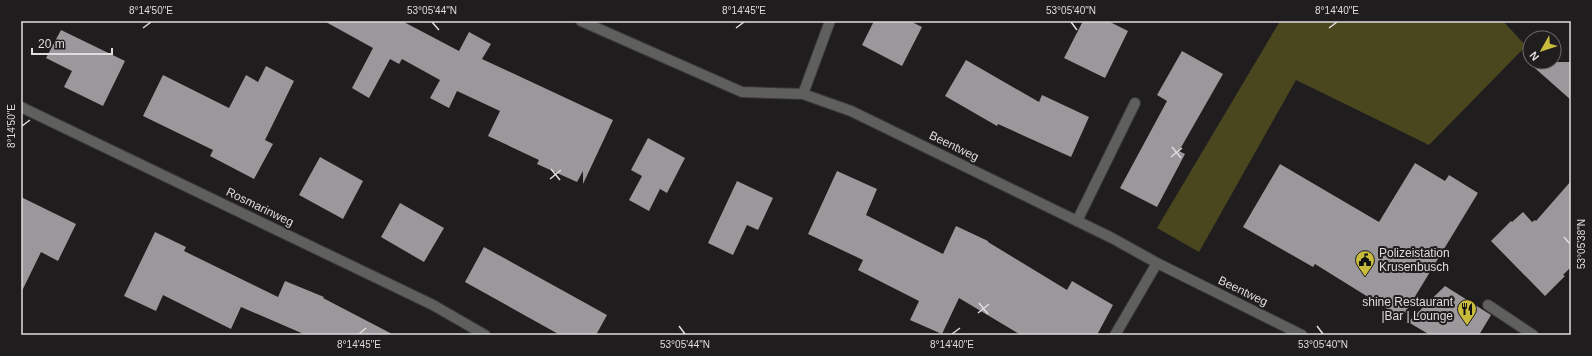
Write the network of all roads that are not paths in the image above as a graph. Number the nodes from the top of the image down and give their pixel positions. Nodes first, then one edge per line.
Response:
1 (581, 21) edge
2 (830, 21) edge
3 (802, 94) junction
4 (1135, 103) dead end
5 (21, 107) edge
6 (1077, 221) junction
7 (1157, 264) junction
8 (1488, 305) dead end
9 (485, 335) edge
10 (1115, 335) edge
11 (1302, 335) edge
12 (1533, 335) edge

1 - 3 street, Beentweg
2 - 3 street
3 - 6 street, Beentweg
4 - 6 street
5 - 9 street, Rosmarinweg
6 - 7 street, Beentweg
7 - 10 street
7 - 11 street, Beentweg
8 - 12 street

